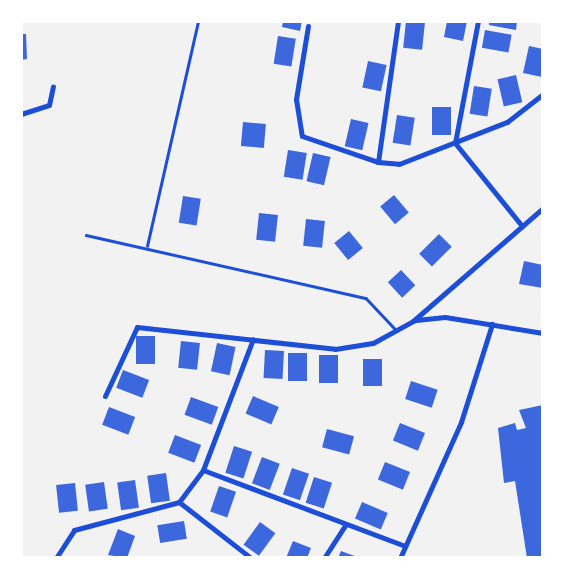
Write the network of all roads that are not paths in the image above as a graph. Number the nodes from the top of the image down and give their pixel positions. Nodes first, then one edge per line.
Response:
1 (198, 21) edge
2 (398, 21) edge
3 (478, 21) edge
4 (308, 26) dead end
5 (53, 86) dead end
6 (543, 94) edge
7 (21, 114) edge
8 (455, 143) junction
9 (378, 162) junction
10 (543, 208) edge
11 (522, 226) junction
12 (86, 235) dead end
13 (146, 247) junction
14 (413, 321) junction
15 (492, 324) junction
16 (398, 332) junction
17 (543, 333) edge
18 (253, 339) junction
19 (105, 396) dead end
20 (203, 470) junction
21 (179, 502) junction
22 (346, 524) junction
23 (405, 546) junction
24 (56, 558) edge
25 (251, 558) edge
26 (324, 558) edge
27 (400, 558) edge

1 - 13 lane
2 - 9 street
3 - 8 street
4 - 9 street
5 - 7 street
6 - 8 street
8 - 9 street
8 - 11 street
10 - 11 street
11 - 14 street
12 - 13 lane
13 - 16 lane
14 - 15 street
14 - 16 street
15 - 17 street
15 - 23 street
16 - 18 street
18 - 19 street
18 - 20 street
20 - 21 street
20 - 22 street
21 - 24 street
21 - 25 street
22 - 23 street
22 - 26 street
23 - 27 street

